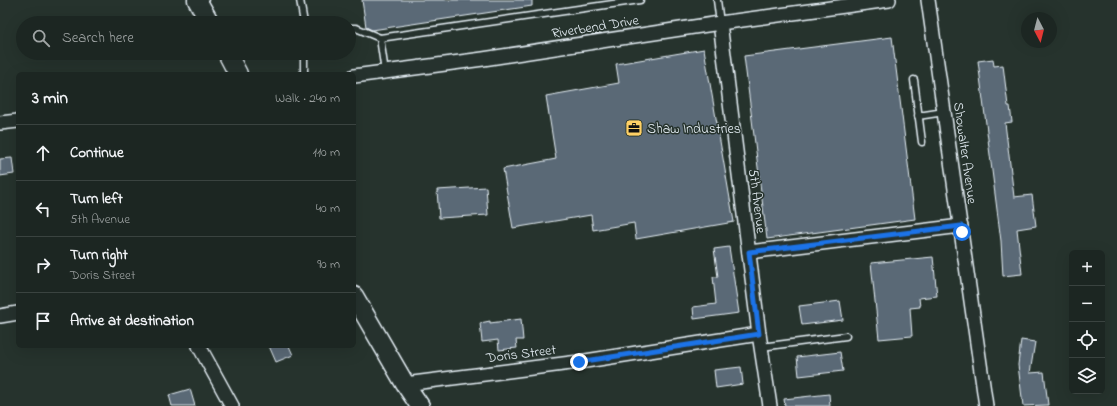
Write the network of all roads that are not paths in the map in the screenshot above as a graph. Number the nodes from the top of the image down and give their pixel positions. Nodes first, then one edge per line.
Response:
1 (197, 0) edge
2 (300, 0) edge
3 (640, 0) edge
4 (717, 0) edge
5 (889, 0) edge
6 (928, 0) edge
7 (206, 16) edge
8 (303, 16) edge
9 (720, 23) junction
10 (356, 28) edge
11 (380, 38) junction
12 (231, 60) edge
13 (304, 60) edge
14 (237, 72) edge
15 (304, 72) edge
16 (385, 72) junction
17 (356, 76) edge
18 (914, 80) dead end
19 (944, 112) junction
20 (918, 116) junction
21 (16, 121) edge
22 (0, 123) edge
23 (922, 142) dead end
24 (961, 226) junction
25 (749, 252) junction
26 (356, 299) edge
27 (16, 313) edge
28 (0, 316) edge
29 (846, 336) dead end
30 (760, 340) junction
31 (200, 348) edge
32 (405, 384) junction
33 (232, 406) edge
34 (420, 406) edge
35 (770, 406) edge
36 (986, 406) edge

1 - 7 street
2 - 8 lane
3 - 11 lane
4 - 9 lane
5 - 9 street, Riverbend Drive
6 - 19 street, Showalter Avenue
9 - 16 street, Riverbend Drive
9 - 25 street, 5th Avenue
10 - 11 lane
11 - 16 lane
12 - 14 street
13 - 15 lane
16 - 17 street, Riverbend Drive
18 - 20 lane
19 - 20 lane
19 - 24 street, Showalter Avenue
20 - 23 lane
21 - 22 street
24 - 25 street
24 - 36 street, Showalter Avenue
25 - 30 street, 5th Avenue
26 - 32 street
27 - 28 street
29 - 30 lane
30 - 32 street, Doris Street
30 - 35 street, 5th Avenue
31 - 33 street
32 - 34 street

